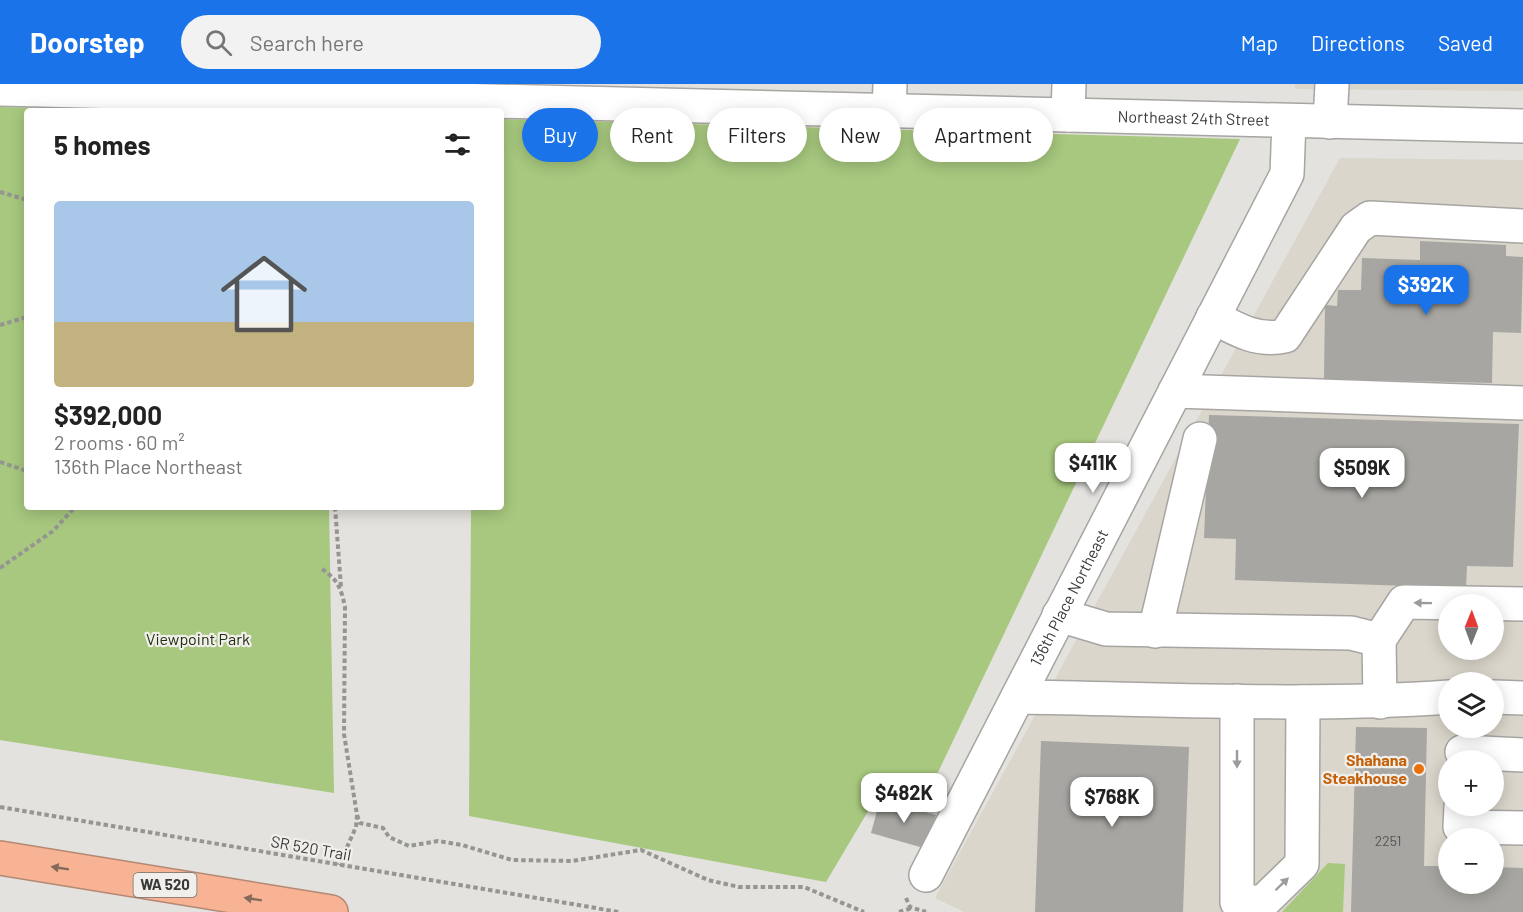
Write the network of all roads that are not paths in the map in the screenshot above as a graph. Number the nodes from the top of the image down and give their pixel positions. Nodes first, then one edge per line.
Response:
1 (1332, 84) edge
2 (0, 89) edge
3 (528, 93) edge
4 (890, 98) edge
5 (1068, 100) edge
6 (394, 105) edge
7 (1288, 121) junction
8 (1330, 122) junction
9 (1523, 126) edge
10 (1523, 226) edge
11 (1213, 317) junction
12 (1175, 391) junction
13 (1523, 403) edge
14 (1200, 439) dead end
15 (1523, 604) edge
16 (1059, 615) junction
17 (1155, 631) junction
18 (1379, 640) junction
19 (1018, 696) junction
20 (1504, 697) edge
21 (1438, 698) edge
22 (1523, 698) edge
23 (1237, 701) junction
24 (1303, 702) junction
25 (1380, 702) junction
26 (1462, 747) edge
27 (1523, 754) edge
28 (1460, 816) edge
29 (1523, 828) edge
30 (0, 858) edge
31 (926, 875) dead end
32 (331, 912) edge

1 - 8 street
2 - 6 street, Northeast 24th Street
3 - 4 street, Northeast 24th Street
3 - 6 street, Northeast 24th Street
4 - 5 street, Northeast 24th Street
5 - 7 street, Northeast 24th Street
7 - 8 street, Northeast 24th Street
7 - 11 street, 136th Place Northeast
8 - 9 street, Northeast 24th Street
10 - 11 street
11 - 12 street, 136th Place Northeast
12 - 13 street
12 - 16 street, 136th Place Northeast
14 - 17 street
15 -> 18 street
16 - 17 street
16 - 19 street, 136th Place Northeast
17 - 18 street
18 - 25 street
19 - 23 street
19 - 31 street, 136th Place Northeast
20 - 22 street
21 - 25 street
23 - 24 street
23 -> 24 street
24 - 25 street
26 - 27 street
28 - 29 street
32 -> 30 highway, WA 520

